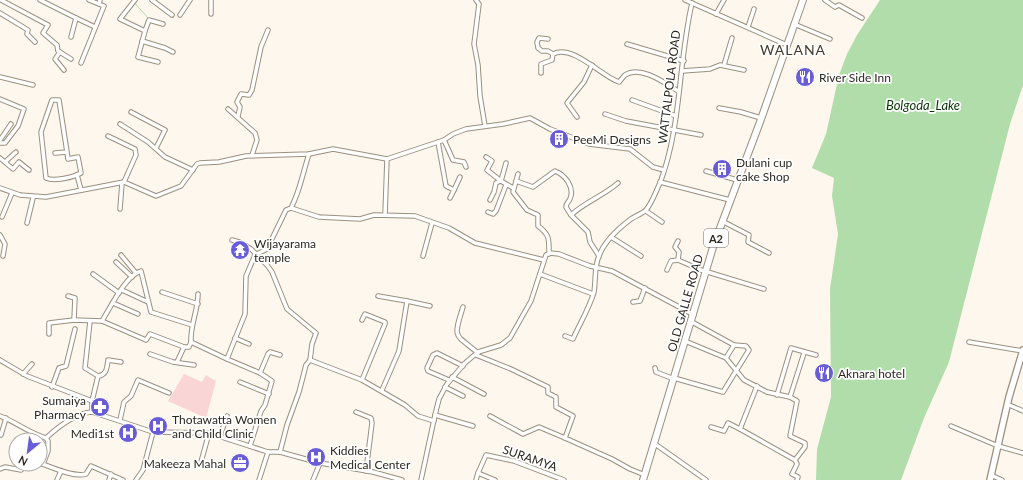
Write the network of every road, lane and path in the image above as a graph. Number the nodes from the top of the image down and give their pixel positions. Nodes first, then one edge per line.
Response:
1 (40, 0) edge
2 (89, 0) edge
3 (135, 0) edge
4 (152, 0) edge
5 (190, 0) edge
6 (211, 0) edge
7 (476, 0) edge
8 (724, 0) edge
9 (803, 0) edge
10 (825, 0) edge
11 (2, 1) edge
12 (688, 1) edge
13 (99, 2) edge
14 (754, 9) dead end
15 (0, 13) edge
16 (172, 14) dead end
17 (211, 14) dead end
18 (716, 14) junction
19 (180, 15) dead end
20 (76, 18) junction
21 (862, 18) dead end
22 (163, 24) dead end
23 (794, 24) junction
24 (95, 27) junction
25 (748, 27) junction
26 (268, 30) dead end
27 (146, 31) junction
28 (72, 37) dead end
29 (732, 38) dead end
30 (830, 38) dead end
31 (548, 40) dead end
32 (142, 41) junction
33 (35, 42) dead end
34 (627, 44) dead end
35 (787, 45) junction
36 (60, 52) junction
37 (173, 52) dead end
38 (553, 54) junction
39 (72, 59) dead end
40 (684, 61) junction
41 (158, 62) dead end
42 (81, 63) dead end
43 (592, 65) junction
44 (724, 65) junction
45 (64, 70) dead end
46 (744, 70) dead end
47 (682, 71) junction
48 (541, 73) dead end
49 (0, 78) edge
50 (33, 85) dead end
51 (678, 91) junction
52 (0, 99) edge
53 (632, 100) dead end
54 (719, 108) dead end
55 (228, 109) dead end
56 (131, 112) dead end
57 (605, 114) dead end
58 (238, 116) junction
59 (676, 116) junction
60 (577, 117) dead end
61 (761, 118) junction
62 (11, 124) dead end
63 (120, 124) dead end
64 (485, 126) junction
65 (675, 131) junction
66 (701, 135) dead end
67 (108, 136) dead end
68 (0, 140) edge
69 (444, 140) junction
70 (438, 142) junction
71 (0, 143) edge
72 (156, 148) junction
73 (16, 152) dead end
74 (67, 152) junction
75 (55, 153) dead end
76 (309, 154) junction
77 (252, 156) junction
78 (486, 157) dead end
79 (0, 158) edge
80 (387, 159) junction
81 (5, 162) junction
82 (506, 163) dead end
83 (466, 167) dead end
84 (29, 170) dead end
85 (193, 170) junction
86 (664, 170) junction
87 (706, 171) dead end
88 (518, 174) dead end
89 (77, 175) junction
90 (460, 177) dead end
91 (737, 180) junction
92 (501, 181) junction
93 (516, 181) junction
94 (123, 182) junction
95 (660, 182) junction
96 (618, 183) dead end
97 (506, 185) junction
98 (0, 188) edge
99 (513, 188) junction
100 (81, 190) junction
101 (454, 190) junction
102 (12, 193) junction
103 (33, 198) junction
104 (450, 198) dead end
105 (490, 200) dead end
106 (730, 200) junction
107 (120, 208) dead end
108 (291, 208) junction
109 (646, 211) junction
110 (488, 212) dead end
111 (385, 215) junction
112 (571, 216) junction
113 (2, 217) dead end
114 (722, 221) junction
115 (432, 222) junction
116 (662, 222) dead end
117 (27, 223) dead end
118 (0, 235) edge
119 (611, 238) junction
120 (232, 240) dead end
121 (678, 241) dead end
122 (769, 253) dead end
123 (549, 254) junction
124 (255, 255) junction
125 (3, 256) dead end
126 (121, 256) dead end
127 (423, 256) dead end
128 (599, 256) junction
129 (641, 256) dead end
130 (544, 260) junction
131 (678, 260) junction
132 (116, 262) dead end
133 (597, 266) junction
134 (667, 270) dead end
135 (706, 271) junction
136 (136, 273) junction
137 (93, 274) dead end
138 (540, 274) junction
139 (132, 277) junction
140 (645, 288) junction
141 (764, 289) dead end
142 (120, 292) junction
143 (162, 292) dead end
144 (198, 294) dead end
145 (593, 294) junction
146 (68, 296) dead end
147 (378, 296) dead end
148 (407, 301) junction
149 (148, 302) junction
150 (633, 302) dead end
151 (113, 303) junction
152 (198, 304) junction
153 (430, 306) dead end
154 (463, 307) dead end
155 (138, 314) dead end
156 (694, 315) junction
157 (74, 320) junction
158 (90, 320) junction
159 (362, 320) dead end
160 (102, 321) junction
161 (692, 322) junction
162 (192, 325) junction
163 (75, 329) dead end
164 (49, 334) dead end
165 (565, 336) dead end
166 (235, 338) junction
167 (684, 340) junction
168 (191, 342) junction
169 (969, 342) dead end
170 (249, 344) dead end
171 (734, 345) junction
172 (184, 347) junction
173 (1023, 351) edge
174 (804, 353) junction
175 (150, 354) dead end
176 (477, 354) junction
177 (280, 355) dead end
178 (816, 355) dead end
179 (726, 358) junction
180 (227, 359) junction
181 (0, 360) edge
182 (310, 360) junction
183 (122, 362) dead end
184 (177, 362) junction
185 (32, 364) dead end
186 (194, 366) dead end
187 (462, 366) junction
188 (655, 368) dead end
189 (1021, 369) edge
190 (736, 370) junction
191 (260, 373) junction
192 (23, 374) junction
193 (98, 376) junction
194 (451, 379) junction
195 (674, 379) junction
196 (362, 380) junction
197 (240, 382) dead end
198 (757, 386) junction
199 (52, 387) junction
200 (445, 387) junction
201 (382, 390) junction
202 (169, 393) dead end
203 (269, 394) junction
204 (484, 394) dead end
205 (777, 395) junction
206 (463, 396) dead end
207 (790, 397) junction
208 (92, 401) junction
209 (1007, 404) junction
210 (1023, 411) edge
211 (92, 412) junction
212 (356, 412) dead end
213 (435, 415) junction
214 (0, 416) edge
215 (227, 416) dead end
216 (490, 416) dead end
217 (6, 418) junction
218 (120, 420) junction
219 (434, 421) junction
220 (473, 426) dead end
221 (951, 426) dead end
222 (711, 427) dead end
223 (740, 428) junction
224 (29, 432) edge
225 (153, 432) junction
226 (209, 433) junction
227 (1, 435) edge
228 (48, 436) edge
229 (220, 436) junction
230 (565, 438) junction
231 (656, 444) junction
232 (250, 446) junction
233 (998, 446) junction
234 (268, 452) junction
235 (280, 452) junction
236 (1023, 453) edge
237 (795, 460) junction
238 (201, 462) dead end
239 (320, 463) junction
240 (48, 466) edge
241 (61, 471) junction
242 (366, 471) junction
243 (478, 473) junction
244 (111, 474) junction
245 (644, 477) edge
246 (991, 477) edge
247 (57, 480) edge
248 (109, 480) edge
249 (123, 480) edge
250 (138, 480) edge
251 (259, 480) edge
252 (314, 480) edge
253 (402, 480) edge
254 (421, 480) edge
255 (476, 480) edge
256 (495, 480) edge
257 (564, 480) edge
258 (706, 480) edge
259 (797, 480) edge
260 (1002, 480) edge

1 - 20 street
2 - 13 street
3 - 27 street
4 - 16 street
5 - 19 street
6 - 17 street
7 - 64 street
8 - 18 street
9 - 23 highway, OLD GALLE ROAD / A2
10 - 21 street
11 - 36 street
12 - 18 street
12 - 40 street, WATTALPOLA ROAD
13 - 24 street
14 - 25 street
15 - 33 street
18 - 25 street
20 - 24 street
20 - 28 street
22 - 27 street
23 - 30 street
23 - 35 highway, OLD GALLE ROAD / A2
24 - 42 street
25 - 35 street
26 - 58 street
27 - 32 street
29 - 44 street
31 - 38 street
32 - 37 street
32 - 41 street
34 - 40 street
35 - 61 highway, OLD GALLE ROAD / A2
36 - 39 street
36 - 45 street
38 - 43 street
38 - 48 street
40 - 47 street, WATTALPOLA ROAD
43 - 51 street
43 - 60 street
44 - 46 street
44 - 47 street
47 - 51 street, WATTALPOLA ROAD
49 - 50 street
51 - 59 street, WATTALPOLA ROAD
52 - 71 street
53 - 59 street
54 - 61 street
55 - 58 street
56 - 72 street
57 - 65 street
58 - 77 street
59 - 65 street, WATTALPOLA ROAD
61 - 91 highway, OLD GALLE ROAD / A2
62 - 68 street
63 - 72 street
64 - 69 street
64 - 86 street
65 - 66 street
65 - 86 street, WATTALPOLA ROAD
67 - 94 street
69 - 70 street
69 - 83 street
70 - 80 street
70 - 101 street
72 - 85 street
73 - 81 street
74 - 75 street
74 - 89 street
74 - 89 street
76 - 77 street
76 - 80 street
76 - 108 street
77 - 85 street
78 - 92 street
79 - 81 street
80 - 111 street
81 - 84 street
82 - 92 street
85 - 94 street
86 - 95 street, WATTALPOLA ROAD
87 - 91 street
88 - 93 street
89 - 100 street
90 - 101 street
91 - 106 highway, OLD GALLE ROAD / A2
92 - 97 street
92 - 105 street
93 - 99 street
93 - 112 street
94 - 100 street
94 - 107 street
95 - 106 street
95 - 109 street, WATTALPOLA ROAD
96 - 112 street
97 - 99 street
97 - 110 street
98 - 102 street
99 - 123 street
100 - 103 street
101 - 104 street
102 - 103 street
102 - 113 street
103 - 117 street
106 - 114 highway, OLD GALLE ROAD / A2
108 - 111 street
108 - 124 street
109 - 116 street
109 - 119 street
111 - 115 street
112 - 128 street
114 - 122 street
114 - 135 highway, OLD GALLE ROAD / A2
115 - 127 street
115 - 130 street
118 - 125 street
119 - 128 street
119 - 129 street
120 - 124 street
121 - 131 street
123 - 130 street
123 - 133 street
124 - 166 street
124 - 182 street
126 - 136 street
128 - 133 street
130 - 138 street
131 - 134 street
131 - 135 street
132 - 139 street
133 - 140 street
133 - 145 street
135 - 141 street
135 - 156 highway, OLD GALLE ROAD / A2
136 - 139 street
136 - 149 street
137 - 142 street
138 - 145 street
138 - 176 street
139 - 142 street
140 - 150 street
140 - 156 street
142 - 149 street
142 - 151 street
143 - 152 street
144 - 152 street
145 - 165 street
146 - 157 street
147 - 148 street
148 - 153 street
148 - 201 street
149 - 162 street
151 - 155 street
151 - 160 street
152 - 162 street
154 - 176 street
156 - 161 highway, OLD GALLE ROAD / A2
157 - 158 street
157 - 164 street
158 - 160 street
158 - 193 street
159 - 196 street
160 - 172 street
161 - 167 highway, OLD GALLE ROAD / A2
161 - 171 street
162 - 168 street
163 - 199 street
166 - 170 street
166 - 180 street
167 - 179 street
167 - 195 highway, OLD GALLE ROAD / A2
168 - 172 street
168 - 180 street
169 - 173 street
171 - 179 street
171 - 190 street
172 - 184 street
173 - 189 main road
174 - 178 street
174 - 205 street
174 - 207 street
175 - 184 street
176 - 187 street
176 - 230 street
177 - 191 street
179 - 190 street
180 - 191 street
181 - 192 street
182 - 196 street
182 - 235 street
183 - 193 street
184 - 186 street
185 - 192 street
187 - 194 street
187 - 194 street
188 - 195 street
189 - 209 main road
190 - 195 street
190 - 198 street
191 - 203 street
192 - 199 street
193 - 208 street
194 - 200 street
194 - 204 street
195 - 231 highway, OLD GALLE ROAD / A2
196 - 201 street
197 - 203 street
198 - 205 street
198 - 223 street
199 - 208 street
200 - 206 street
200 - 213 street
201 - 219 street
202 - 218 street
203 - 232 street
205 - 207 street
207 - 237 street
208 - 211 street
209 - 210 street
209 - 233 main road
211 - 218 street
211 - 228 street
212 - 242 street
213 - 219 street
213 - 220 street
214 - 217 street
215 - 229 street
216 - 230 street
217 - 224 street
217 - 227 street
218 - 225 street
219 - 254 street
221 - 233 street
222 - 223 street
223 - 237 street
225 - 226 street
225 - 250 street
226 - 229 street
226 - 238 street
229 - 232 street
230 - 245 street
231 - 245 highway, OLD GALLE ROAD / A2
231 - 258 street
232 - 234 street
233 - 236 street
233 - 246 main road
234 - 235 street
234 - 251 street
235 - 239 street
237 - 259 street
239 - 242 street
239 - 252 street
240 - 241 street
241 - 244 street
241 - 247 street
242 - 253 street
243 - 255 street
243 - 256 street
243 - 257 street, SURAMYA
244 - 248 street
244 - 249 street
246 - 260 street

